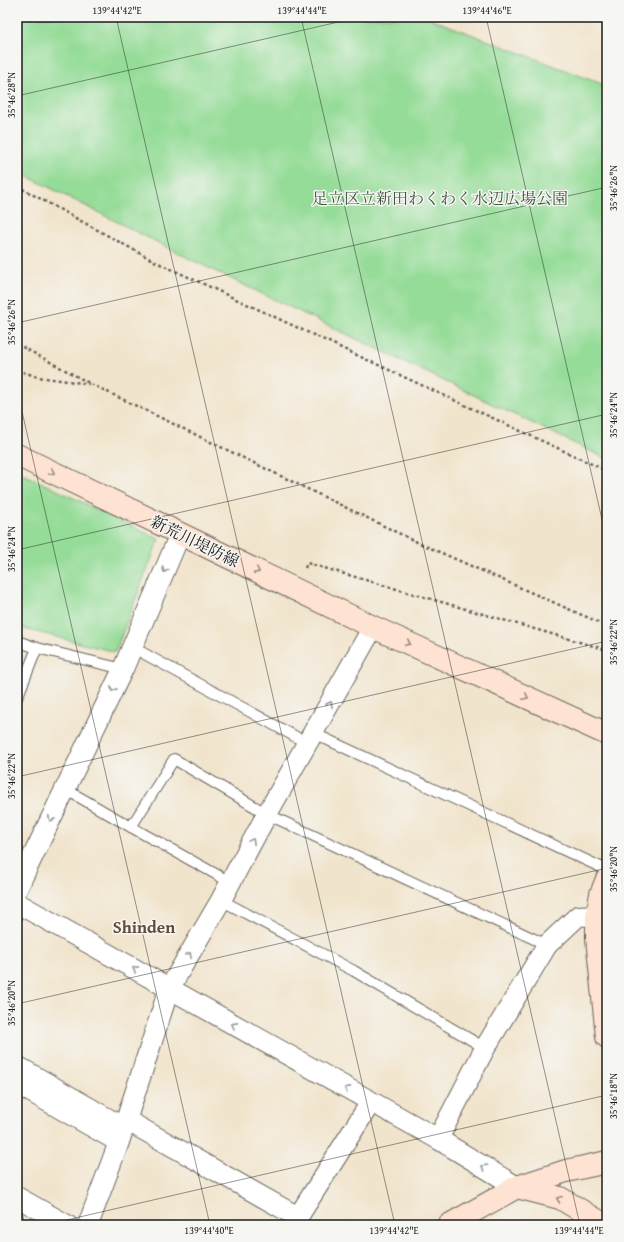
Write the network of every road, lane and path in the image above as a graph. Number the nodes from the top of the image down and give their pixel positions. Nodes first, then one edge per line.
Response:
1 (17, 186) edge
2 (17, 344) edge
3 (17, 370) edge
4 (90, 384) junction
5 (17, 455) edge
6 (607, 471) edge
7 (180, 534) junction
8 (302, 572) dead end
9 (607, 626) edge
10 (373, 627) junction
11 (17, 641) edge
12 (132, 647) junction
13 (37, 648) junction
14 (607, 650) edge
15 (123, 669) junction
16 (17, 698) edge
17 (607, 734) edge
18 (310, 738) junction
19 (65, 789) junction
20 (267, 814) junction
21 (131, 827) junction
22 (607, 870) edge
23 (607, 879) edge
24 (230, 882) junction
25 (17, 889) edge
26 (221, 900) junction
27 (17, 903) edge
28 (597, 915) junction
29 (547, 945) junction
30 (169, 989) junction
31 (607, 1037) edge
32 (484, 1048) junction
33 (17, 1066) edge
34 (17, 1084) edge
35 (371, 1102) junction
36 (123, 1130) junction
37 (438, 1139) junction
38 (607, 1162) edge
39 (517, 1187) junction
40 (17, 1197) edge
41 (298, 1221) edge
42 (66, 1225) edge
43 (88, 1225) edge
44 (449, 1225) edge
45 (605, 1225) edge

1 - 6 path
2 - 4 path
3 - 4 path
4 - 9 path
5 -> 7 street, 新荒川堤防線
7 -> 10 street, 新荒川堤防線
7 -> 12 street
8 - 14 path
10 -> 17 street, 新荒川堤防線
18 -> 10 street
11 - 13 lane
12 - 15 street
12 - 18 lane
13 - 15 lane
13 - 16 lane
15 -> 19 street
18 - 20 street
18 - 22 lane
19 - 21 lane
19 -> 25 street
20 - 21 lane
24 -> 20 street
20 - 29 lane
21 - 24 lane
23 - 28 street
24 - 26 street
30 -> 26 street
26 - 32 lane
30 -> 27 street
28 - 29 street
28 - 31 street
29 - 32 street
35 -> 30 street
30 - 36 street
32 - 37 street
33 - 36 street
34 - 36 street
35 - 37 street
35 - 41 street
36 - 41 street
36 - 43 street
39 -> 37 street
38 - 39 street
39 - 44 street
45 -> 39 street
40 - 42 street

